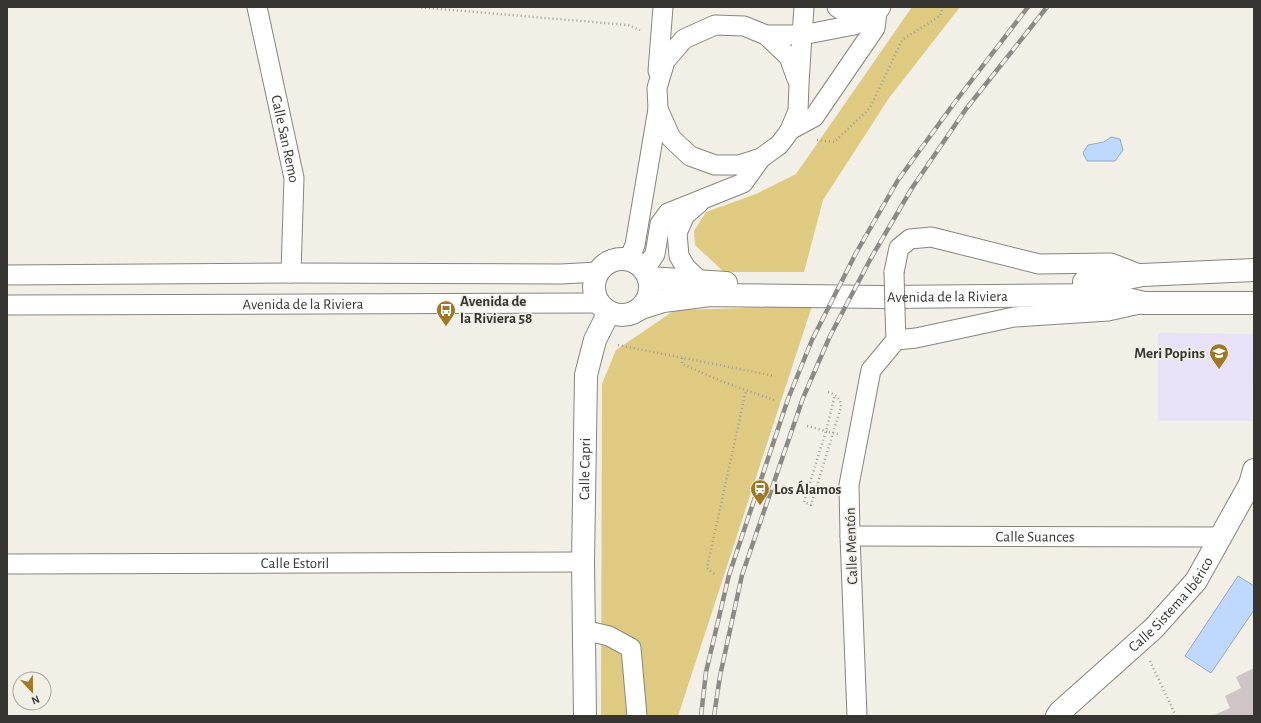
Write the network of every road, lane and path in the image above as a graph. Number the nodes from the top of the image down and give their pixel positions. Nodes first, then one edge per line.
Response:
1 (257, 7) edge
2 (417, 7) edge
3 (662, 7) edge
4 (804, 7) edge
5 (837, 7) edge
6 (943, 7) edge
7 (879, 10) edge
8 (766, 35) junction
9 (802, 35) junction
10 (661, 38) junction
11 (799, 84) junction
12 (657, 88) junction
13 (658, 109) junction
14 (788, 133) junction
15 (761, 158) junction
16 (705, 198) junction
17 (641, 269) junction
18 (1254, 270) edge
19 (598, 272) junction
20 (291, 273) junction
21 (1142, 274) junction
22 (7, 275) edge
23 (700, 281) junction
24 (1254, 302) edge
25 (1144, 303) junction
26 (7, 305) edge
27 (604, 308) junction
28 (641, 308) junction
29 (595, 340) junction
30 (896, 340) junction
31 (682, 358) junction
32 (775, 376) dead end
33 (746, 390) junction
34 (828, 392) dead end
35 (835, 395) junction
36 (774, 400) dead end
37 (807, 426) dead end
38 (827, 432) junction
39 (838, 434) dead end
40 (1254, 470) edge
41 (850, 536) junction
42 (1220, 537) junction
43 (583, 562) junction
44 (7, 564) edge
45 (714, 574) dead end
46 (584, 630) junction
47 (1140, 641) junction
48 (585, 716) edge
49 (637, 716) edge
50 (857, 716) edge
51 (1057, 716) edge
52 (1176, 716) edge

1 - 20 street, Calle San Remo
2 - 10 path
3 - 10 street
4 - 9 street
5 - 7 street
6 - 14 path
7 - 9 street
7 - 14 street
8 - 9 street
8 - 11 street
8 - 12 street
9 - 11 street
10 - 12 street
11 - 14 street
12 - 13 street
13 - 15 street
13 - 17 street
14 - 15 street
15 - 16 street
16 - 17 street
16 - 23 street
17 - 19 street
17 - 23 street, Avenida de la Riviera
17 - 28 street
18 - 21 street, Avenida de la Riviera
19 - 20 street, Avenida de la Riviera
19 - 27 street
20 - 22 street, Avenida de la Riviera
21 - 23 street, Avenida de la Riviera
21 - 30 street, bridge
24 - 25 street, Avenida de la Riviera
25 - 28 street, Avenida de la Riviera
25 - 30 street
26 - 27 street, Avenida de la Riviera
27 - 28 street
27 - 29 street, Calle Capri
29 - 31 path
29 - 43 street, Calle Capri
30 - 41 street, Calle Mentón
31 - 32 path
31 - 33 path
33 - 36 path
33 - 45 path
34 - 35 path
35 - 38 path
35 - 38 path
37 - 38 path
38 - 39 path, bridge
40 - 42 street, Calle Sistema Ibérico
41 - 42 street, Calle Suances
41 - 50 street, Calle Mentón
42 - 47 street, Calle Sistema Ibérico
43 - 44 street, Calle Estoril
43 - 46 street, Calle Capri
46 - 48 street, Calle Capri
46 - 49 street
47 - 51 street, Calle Sistema Ibérico
47 - 52 path

